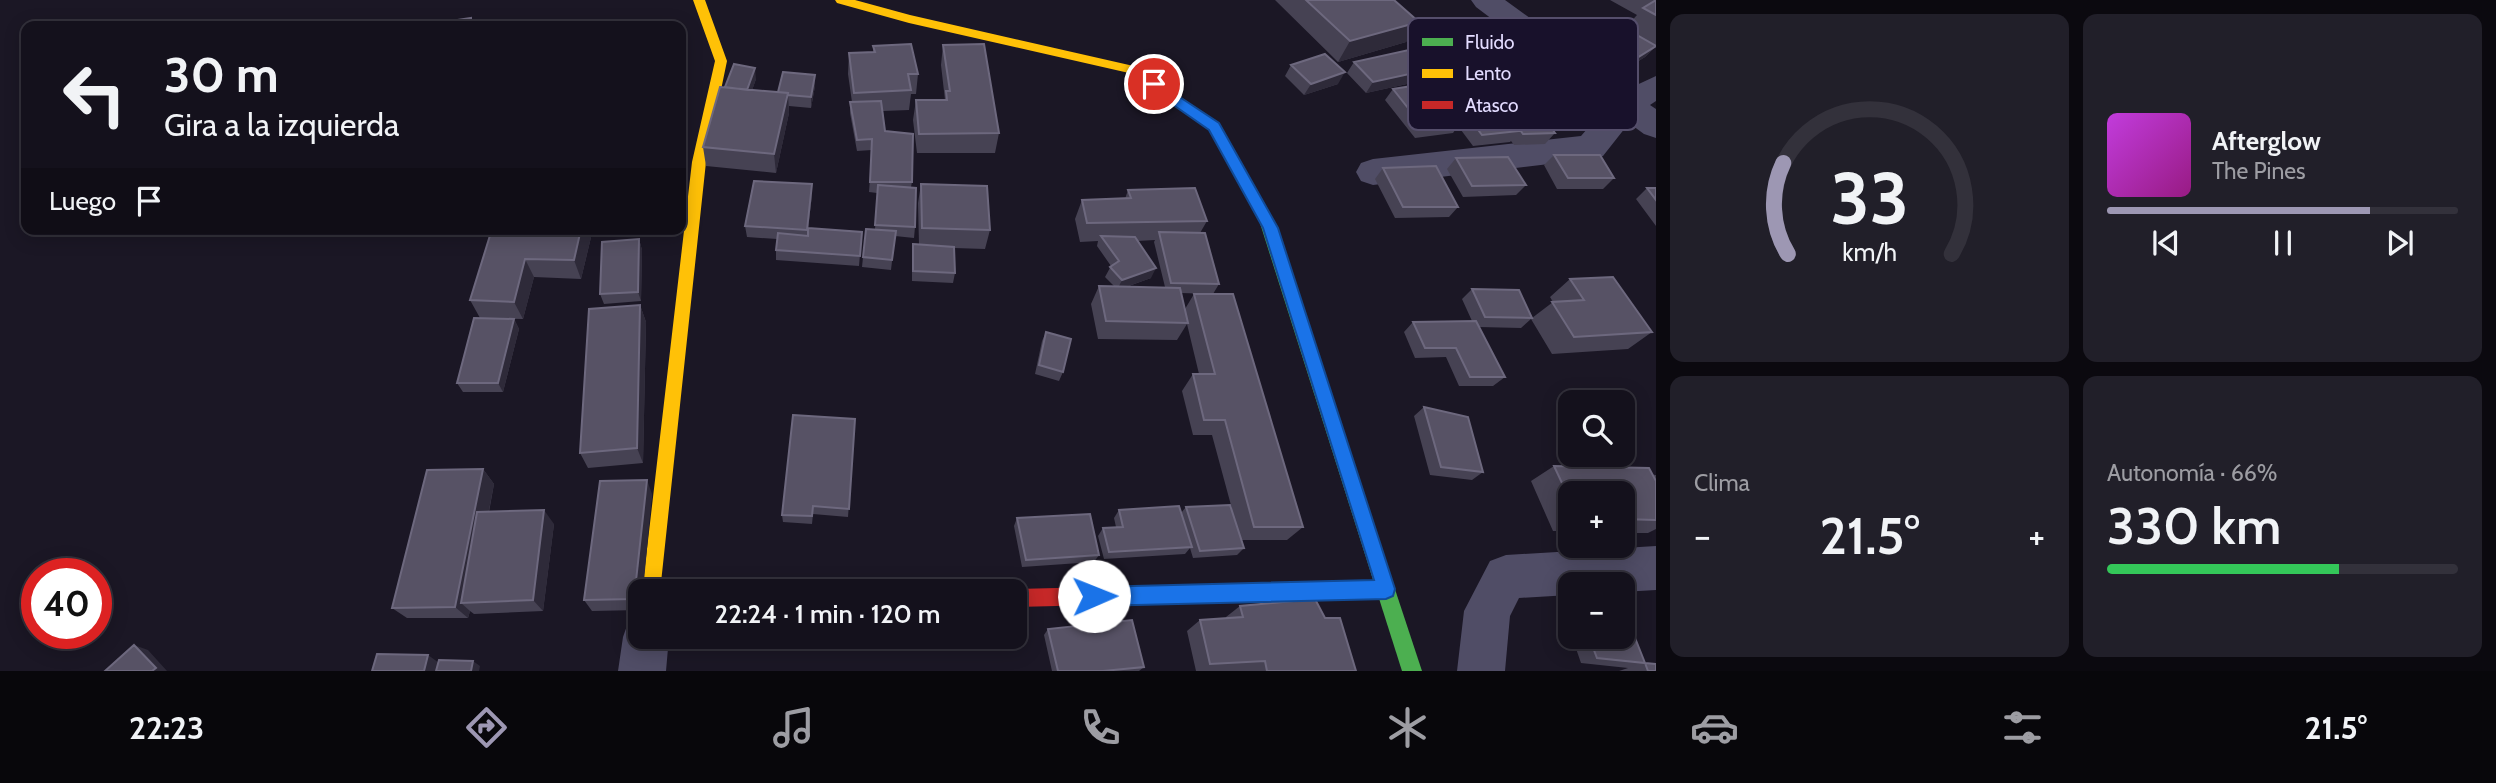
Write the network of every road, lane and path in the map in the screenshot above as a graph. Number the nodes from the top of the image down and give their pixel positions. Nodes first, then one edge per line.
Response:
1 (699, 0) edge
2 (841, 0) edge
3 (1486, 0) edge
4 (1510, 18) edge
5 (1656, 87) edge
6 (1638, 98) edge
7 (1638, 112) edge
8 (1638, 116) edge
9 (1656, 126) edge
10 (1605, 130) edge
11 (1656, 136) edge
12 (1373, 172) dead end
13 (1656, 568) edge
14 (653, 579) edge
15 (1386, 589) junction
16 (1027, 598) edge
17 (645, 649) edge
18 (642, 671) edge
19 (1412, 671) edge
20 (1481, 671) edge

1 - 14 main road
2 - 15 main road
3 - 4 street
5 - 6 street
7 - 9 street
8 - 11 street
10 - 12 street
13 - 20 street
15 - 16 main road
15 - 19 main road
17 - 18 street

